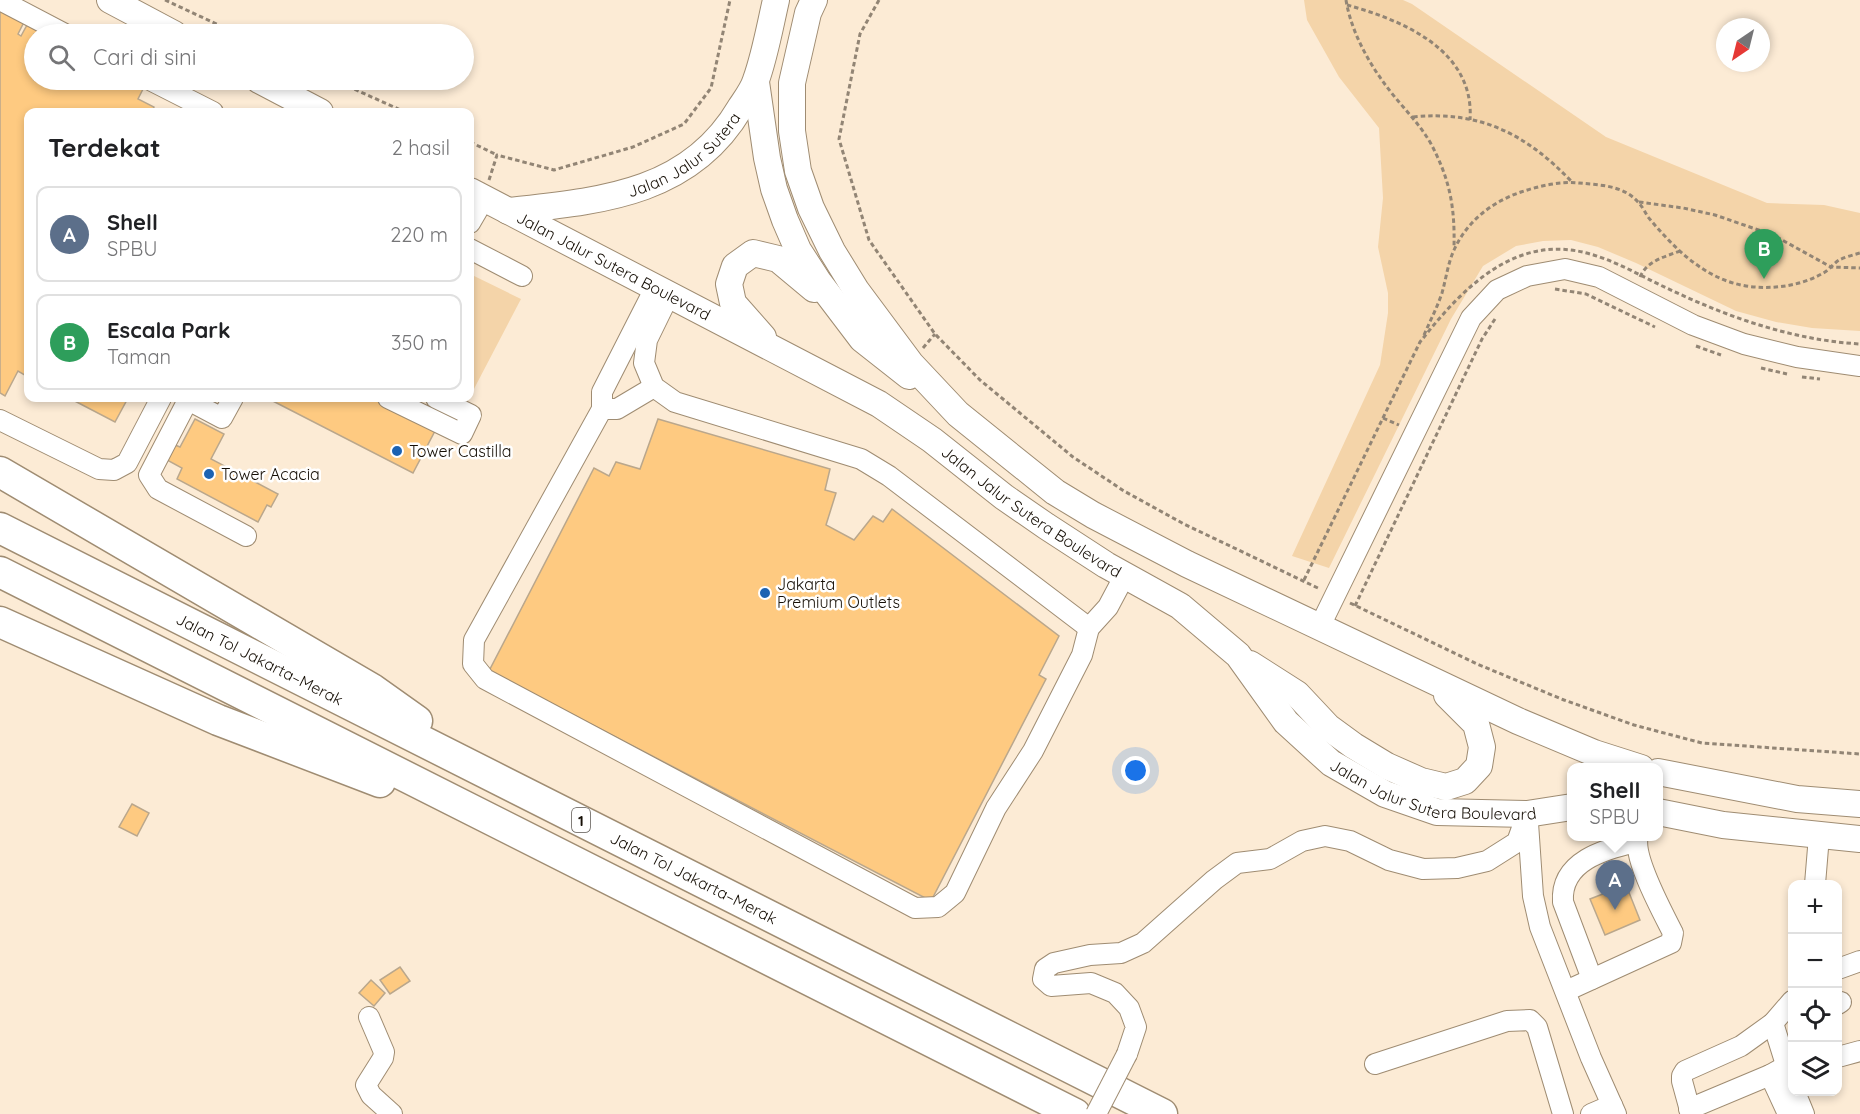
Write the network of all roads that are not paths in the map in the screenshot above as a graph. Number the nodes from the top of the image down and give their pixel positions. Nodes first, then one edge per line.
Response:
1 (0, 0) edge
2 (110, 0) edge
3 (776, 0) edge
4 (814, 0) edge
5 (46, 24) edge
6 (155, 24) edge
7 (756, 82) junction
8 (170, 90) edge
9 (276, 90) edge
10 (205, 108) edge
11 (308, 108) edge
12 (477, 195) edge
13 (508, 211) junction
14 (474, 251) edge
15 (522, 276) dead end
16 (662, 291) junction
17 (862, 339) junction
18 (803, 364) junction
19 (1860, 366) edge
20 (654, 387) junction
21 (159, 402) edge
22 (186, 402) edge
23 (193, 402) edge
24 (230, 402) edge
25 (396, 402) edge
26 (444, 402) edge
27 (602, 409) junction
28 (958, 414) junction
29 (0, 420) edge
30 (0, 472) edge
31 (0, 528) edge
32 (246, 536) dead end
33 (0, 572) edge
34 (1125, 575) junction
35 (0, 622) edge
36 (1320, 626) junction
37 (1089, 628) junction
38 (1238, 656) junction
39 (1432, 681) junction
40 (1625, 763) edge
41 (1663, 773) edge
42 (498, 777) junction
43 (1860, 804) edge
44 (1567, 808) edge
45 (1663, 813) edge
46 (1527, 814) junction
47 (507, 828) junction
48 (1819, 836) junction
49 (1860, 839) edge
50 (1631, 841) edge
51 (1637, 841) edge
52 (1815, 880) edge
53 (1860, 961) edge
54 (1842, 967) edge
55 (1592, 980) junction
56 (1566, 991) junction
57 (1788, 1006) edge
58 (369, 1017) dead end
59 (1773, 1023) junction
60 (1860, 1051) edge
61 (1842, 1056) edge
62 (1375, 1064) dead end
63 (1787, 1069) edge
64 (1797, 1096) edge
65 (1614, 1110) edge
66 (1690, 1112) edge
67 (392, 1114) edge
68 (1075, 1114) edge
69 (1096, 1114) edge
70 (1162, 1114) edge
71 (1563, 1114) edge
72 (1591, 1114) edge
73 (1788, 1114) edge
74 (1804, 1114) edge

1 - 5 street
2 - 6 main road
3 - 7 main road, Jalan Jalur Sutera
4 - 28 main road, Jalan Jalur Sutera Boulevard
7 - 13 main road, Jalan Jalur Sutera
7 - 17 main road
8 - 10 street
9 - 11 main road
12 - 13 main road, Jalan Jalur Sutera Boulevard
13 - 16 main road, Jalan Jalur Sutera Boulevard
14 - 15 street
16 - 18 main road, Jalan Jalur Sutera Boulevard
16 - 20 street
16 - 27 street
17 - 18 main road
17 - 28 main road
18 - 34 main road, Jalan Jalur Sutera Boulevard
19 - 36 street
20 - 27 street
20 - 37 street
21 - 29 street
22 - 32 street
23 - 24 street
25 - 26 street
27 - 37 street
28 - 36 main road, Jalan Jalur Sutera Boulevard
30 - 42 highway
31 - 42 highway, Jalan Tol Jakarta–Merak / 1
33 - 47 highway
34 - 37 street
34 - 38 main road, Jalan Jalur Sutera Boulevard
35 - 47 highway
36 - 39 main road, Jalan Jalur Sutera Boulevard
38 - 39 main road
38 - 46 main road, Jalan Jalur Sutera Boulevard
39 - 40 main road, Jalan Jalur Sutera Boulevard
41 - 43 main road
42 - 70 highway, Jalan Tol Jakarta–Merak / 1
44 - 46 main road, Jalan Jalur Sutera Boulevard
45 - 48 main road
46 - 56 street
46 - 69 street, bridge
47 - 68 highway
48 - 49 main road
48 - 52 street
50 - 55 street
51 - 55 street
53 - 54 street
55 - 56 street
56 - 65 street
57 - 59 street
58 - 67 street
59 - 63 street
59 - 66 street
60 - 61 street
62 - 71 street
63 - 66 street
63 - 73 street
64 - 74 street
65 - 72 street

